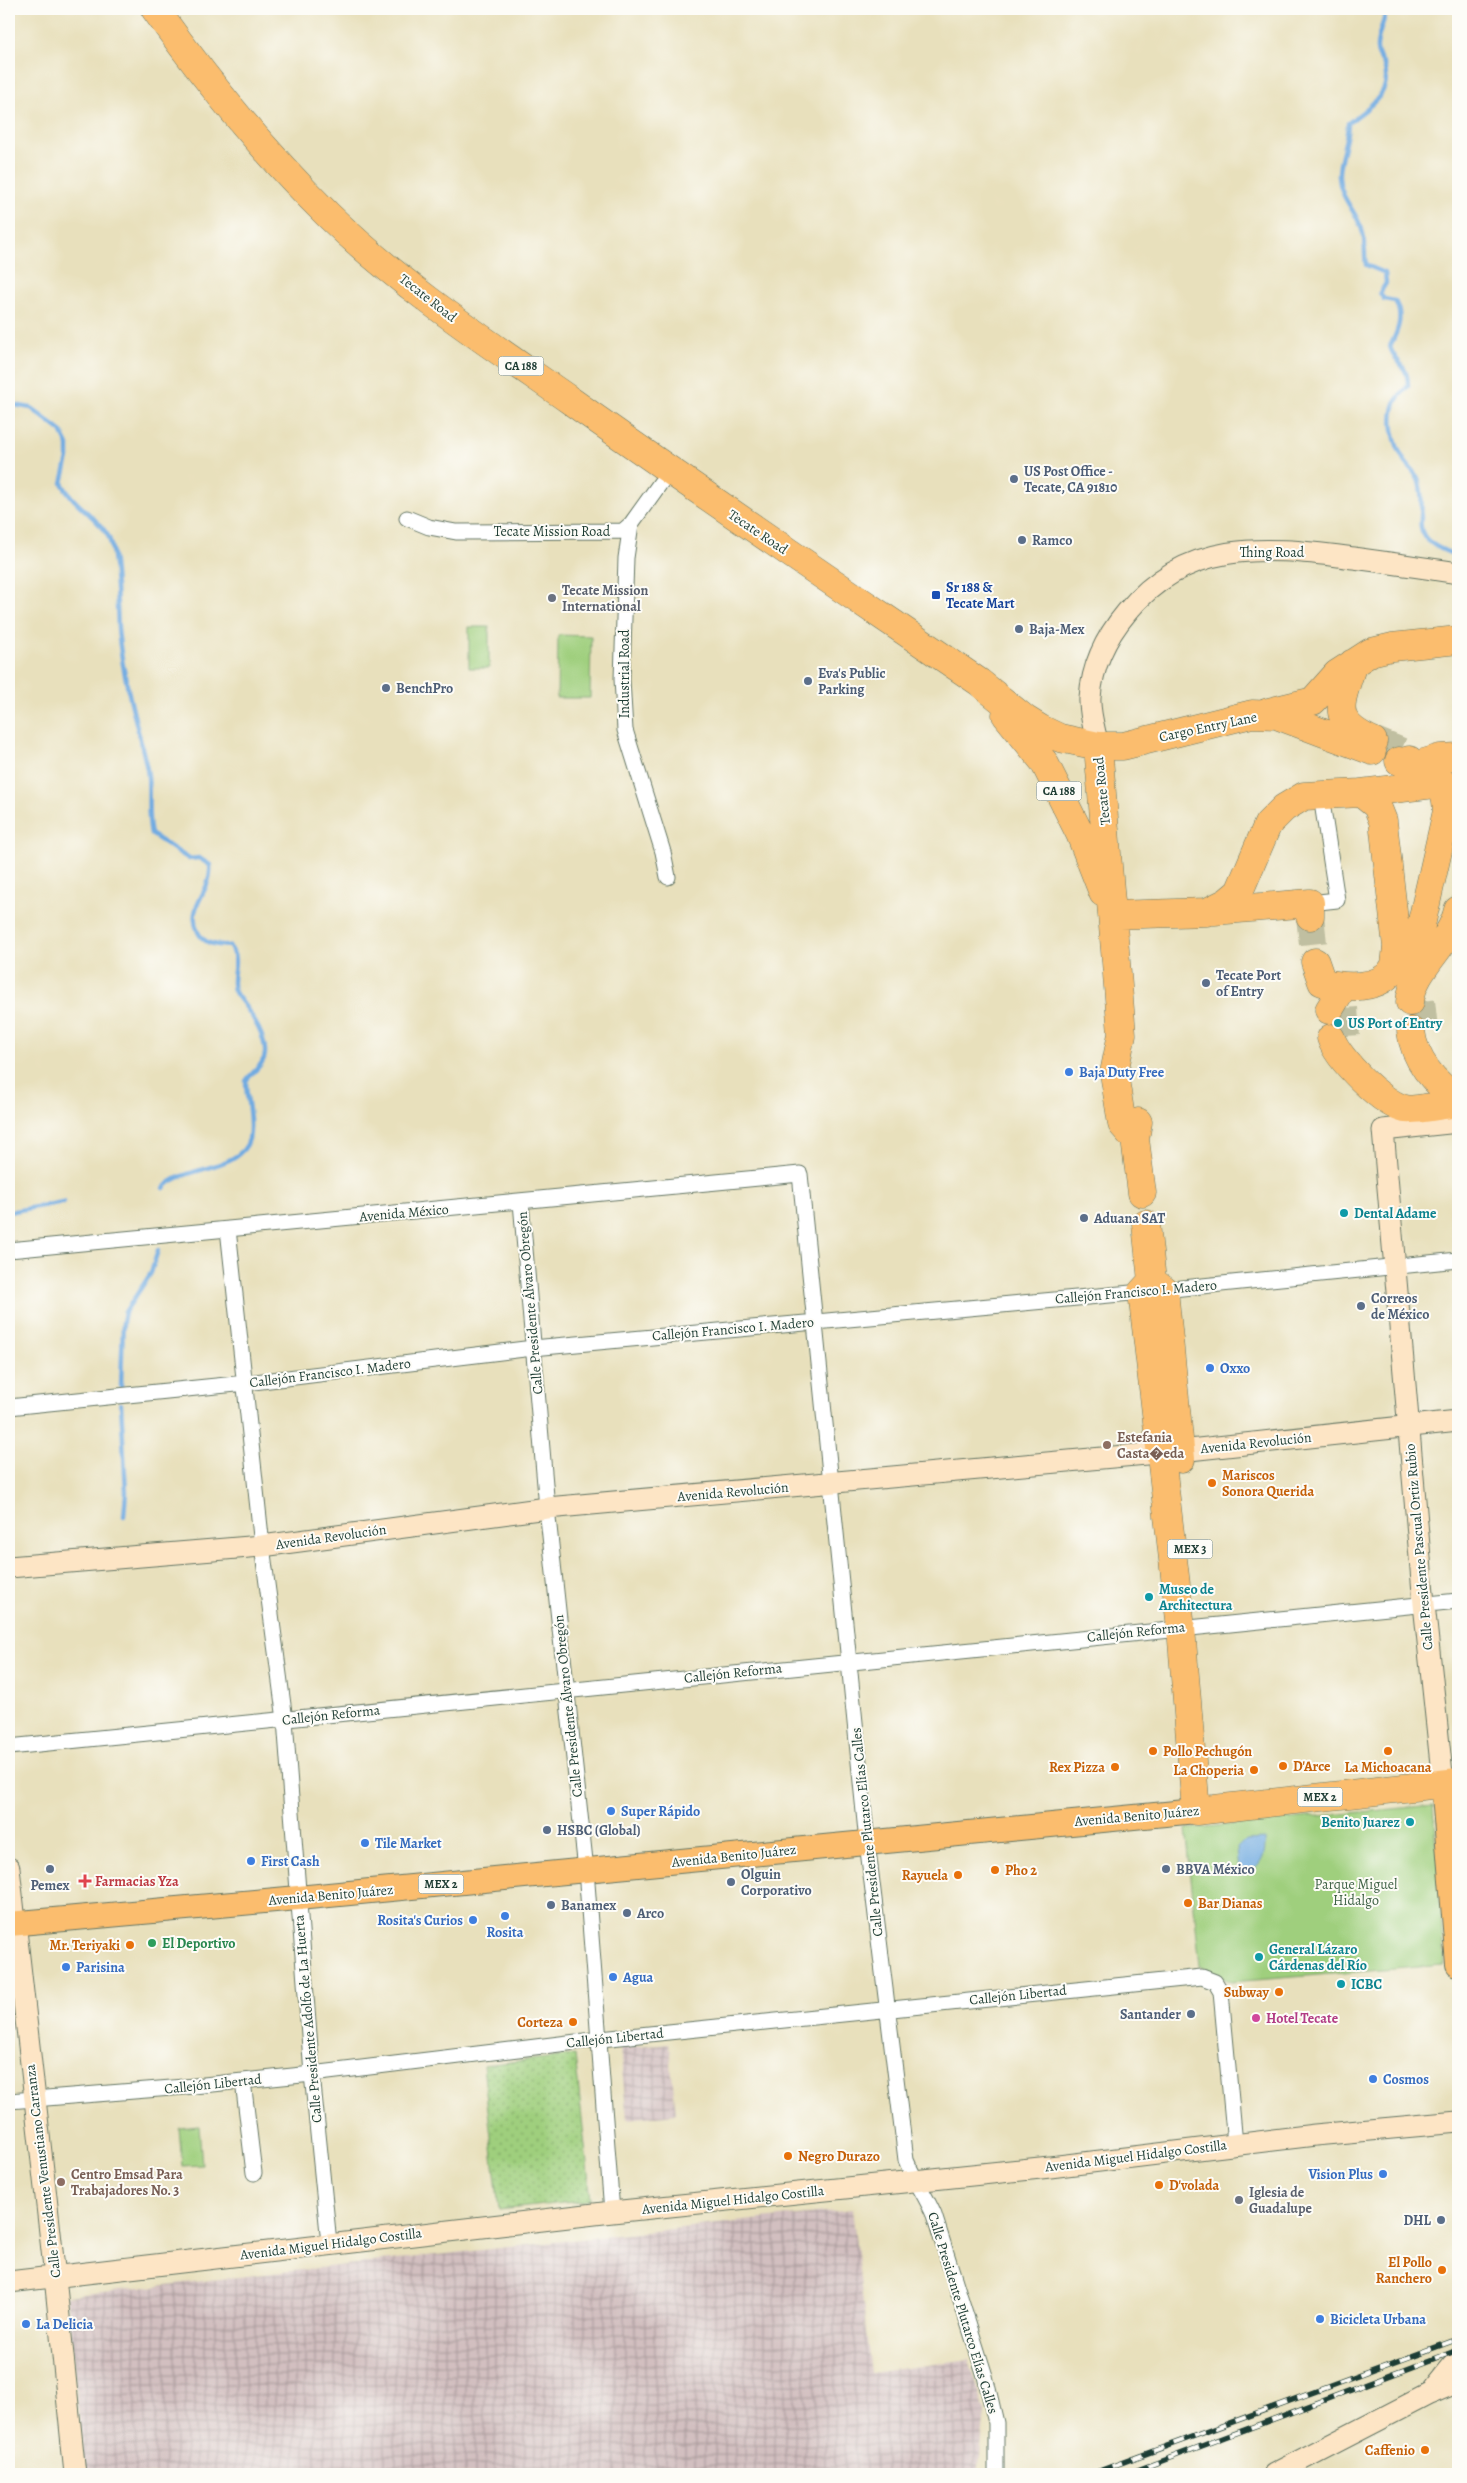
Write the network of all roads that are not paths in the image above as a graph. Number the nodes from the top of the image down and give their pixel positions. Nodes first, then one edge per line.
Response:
1 (155, 9) edge
2 (669, 470) junction
3 (407, 518) dead end
4 (630, 524) junction
5 (1458, 573) edge
6 (1458, 640) edge
7 (1353, 663) junction
8 (979, 682) junction
9 (1252, 714) junction
10 (1098, 746) junction
11 (1458, 757) edge
12 (1443, 783) junction
13 (1361, 793) junction
14 (1321, 796) junction
15 (668, 877) dead end
16 (1310, 910) joint
17 (1458, 910) edge
18 (1207, 912) junction
19 (1112, 916) junction
20 (1315, 962) tunnel mouth
21 (1339, 1038) tunnel mouth
22 (1458, 1085) edge
23 (1458, 1098) edge
24 (1458, 1103) edge
25 (1458, 1122) edge
26 (800, 1174) joint
27 (1142, 1193) dead end
28 (521, 1202) junction
29 (1146, 1224) dead end
30 (228, 1229) junction
31 (9, 1250) edge
32 (1458, 1260) edge
33 (1393, 1267) junction
34 (1153, 1287) junction
35 (815, 1321) junction
36 (533, 1348) junction
37 (246, 1384) junction
38 (9, 1407) edge
39 (1458, 1421) edge
40 (1408, 1426) junction
41 (1171, 1452) junction
42 (831, 1483) junction
43 (547, 1508) junction
44 (262, 1546) junction
45 (9, 1567) edge
46 (1458, 1601) edge
47 (1424, 1604) junction
48 (1190, 1627) junction
49 (849, 1661) junction
50 (566, 1690) junction
51 (285, 1720) junction
52 (9, 1747) edge
53 (1450, 1782) edge
54 (1205, 1810) junction
55 (867, 1842) junction
56 (9, 1868) edge
57 (586, 1870) junction
58 (298, 1898) junction
59 (12, 1924) edge
60 (1458, 1964) edge
61 (887, 2008) junction
62 (601, 2039) junction
63 (312, 2074) junction
64 (243, 2081) junction
65 (34, 2099) junction
66 (9, 2101) edge
67 (1458, 2122) edge
68 (1235, 2144) junction
69 (254, 2174) dead end
70 (915, 2182) junction
71 (612, 2212) junction
72 (329, 2243) junction
73 (55, 2277) junction
74 (9, 2282) edge
75 (1458, 2359) edge
76 (1458, 2382) edge
77 (1429, 2394) junction
78 (75, 2474) edge
79 (996, 2474) edge
80 (1274, 2474) edge

1 - 2 highway, Tecate Road / CA 188
2 - 4 street, Tecate Mission Road
2 - 8 highway, Tecate Road / CA 188
3 - 4 street, Tecate Mission Road
4 - 15 street, Industrial Road
5 - 10 street, Thing Road
6 - 7 highway
7 - 9 highway
7 - 9 highway, Cargo Entry Lane
8 - 10 highway, Tecate Road / CA 188
8 - 19 highway, CA 188
9 - 10 highway, Cargo Entry Lane
10 - 19 highway, Tecate Road / CA 188
11 - 12 highway
12 - 13 highway
12 - 17 highway
13 - 14 highway
13 - 20 highway
14 - 16 street
14 - 18 highway
16 - 18 highway
18 - 19 highway
19 - 27 highway, Tecate Road / CA 188
21 - 24 highway
22 - 23 highway
25 - 33 street, Calle Presidente Pascual Ortiz Rubio
26 - 28 street, Avenida México
26 - 35 street, Calle Presidente Plutarco Elías Calles
28 - 30 street, Avenida México
28 - 36 street, Calle Presidente Álvaro Obregón
29 - 34 highway
30 - 31 street, Avenida México
30 - 37 street, Calle Presidente Adolfo de La Huerta
32 - 33 street, Callejón Francisco I. Madero
33 - 34 street, Callejón Francisco I. Madero
33 - 40 street, Calle Presidente Pascual Ortiz Rubio
34 - 35 street, Callejón Francisco I. Madero
34 - 41 highway, MEX 3
35 - 36 street, Callejón Francisco I. Madero
35 - 42 street, Calle Presidente Plutarco Elías Calles
36 - 37 street, Callejón Francisco I. Madero
36 - 43 street, Calle Presidente Álvaro Obregón
37 - 38 street, Callejón Francisco I. Madero
37 - 44 street, Calle Presidente Adolfo de La Huerta
39 - 40 street, Avenida Revolución
40 - 41 street, Avenida Revolución
40 - 47 street, Calle Presidente Pascual Ortiz Rubio
41 - 42 street, Avenida Revolución
41 - 48 highway, MEX 3
42 - 43 street, Avenida Revolución
42 - 49 street, Calle Presidente Plutarco Elías Calles
43 - 44 street, Avenida Revolución
43 - 50 street, Calle Presidente Álvaro Obregón
44 - 45 street, Avenida Revolución
44 - 51 street, Calle Presidente Adolfo de La Huerta
46 - 47 street, Callejón Reforma
47 - 48 street, Callejón Reforma
47 - 53 street, Calle Presidente Pascual Ortiz Rubio
48 - 49 street, Callejón Reforma
48 - 54 highway, MEX 3
49 - 50 street, Callejón Reforma
49 - 55 street, Calle Presidente Plutarco Elías Calles
50 - 51 street, Callejón Reforma
50 - 57 street, Calle Presidente Álvaro Obregón
51 - 52 street, Callejón Reforma
51 - 58 street, Calle Presidente Adolfo de La Huerta
53 - 54 highway, Avenida Benito Juárez / MEX 2
53 - 60 main road, Calle Presidente Pascual Ortiz Rubio
54 - 55 main road, Avenida Benito Juárez / MEX 2
55 - 57 main road, Avenida Benito Juárez / MEX 2
55 - 61 street, Calle Presidente Plutarco Elías Calles
56 - 59 street, Calle Presidente Venustiano Carranza
57 - 58 main road, Avenida Benito Juárez / MEX 2
57 - 62 street, Calle Presidente Álvaro Obregón
58 - 59 main road, Avenida Benito Juárez / MEX 2
58 - 63 street, Calle Presidente Adolfo de La Huerta
59 - 65 street, Calle Presidente Venustiano Carranza
61 - 62 street, Callejón Libertad
61 - 68 street, Callejón Libertad
61 - 70 street, Calle Presidente Plutarco Elías Calles
62 - 63 street, Callejón Libertad
62 - 71 street, Calle Presidente Álvaro Obregón
63 - 64 street, Callejón Libertad
63 - 72 street, Calle Presidente Adolfo de La Huerta
64 - 65 street, Callejón Libertad
64 - 69 street
65 - 66 street, Callejón Libertad
65 - 73 street, Calle Presidente Venustiano Carranza
67 - 68 street, Avenida Miguel Hidalgo Costilla
68 - 70 street, Avenida Miguel Hidalgo Costilla
70 - 71 street, Avenida Miguel Hidalgo Costilla
70 - 79 street, Calle Presidente Plutarco Elías Calles
71 - 72 street, Avenida Miguel Hidalgo Costilla
72 - 73 street, Avenida Miguel Hidalgo Costilla
73 - 74 street, Avenida Miguel Hidalgo Costilla
73 - 78 street, Calle Presidente Venustiano Carranza
75 - 77 street
76 - 77 street
77 - 80 street

